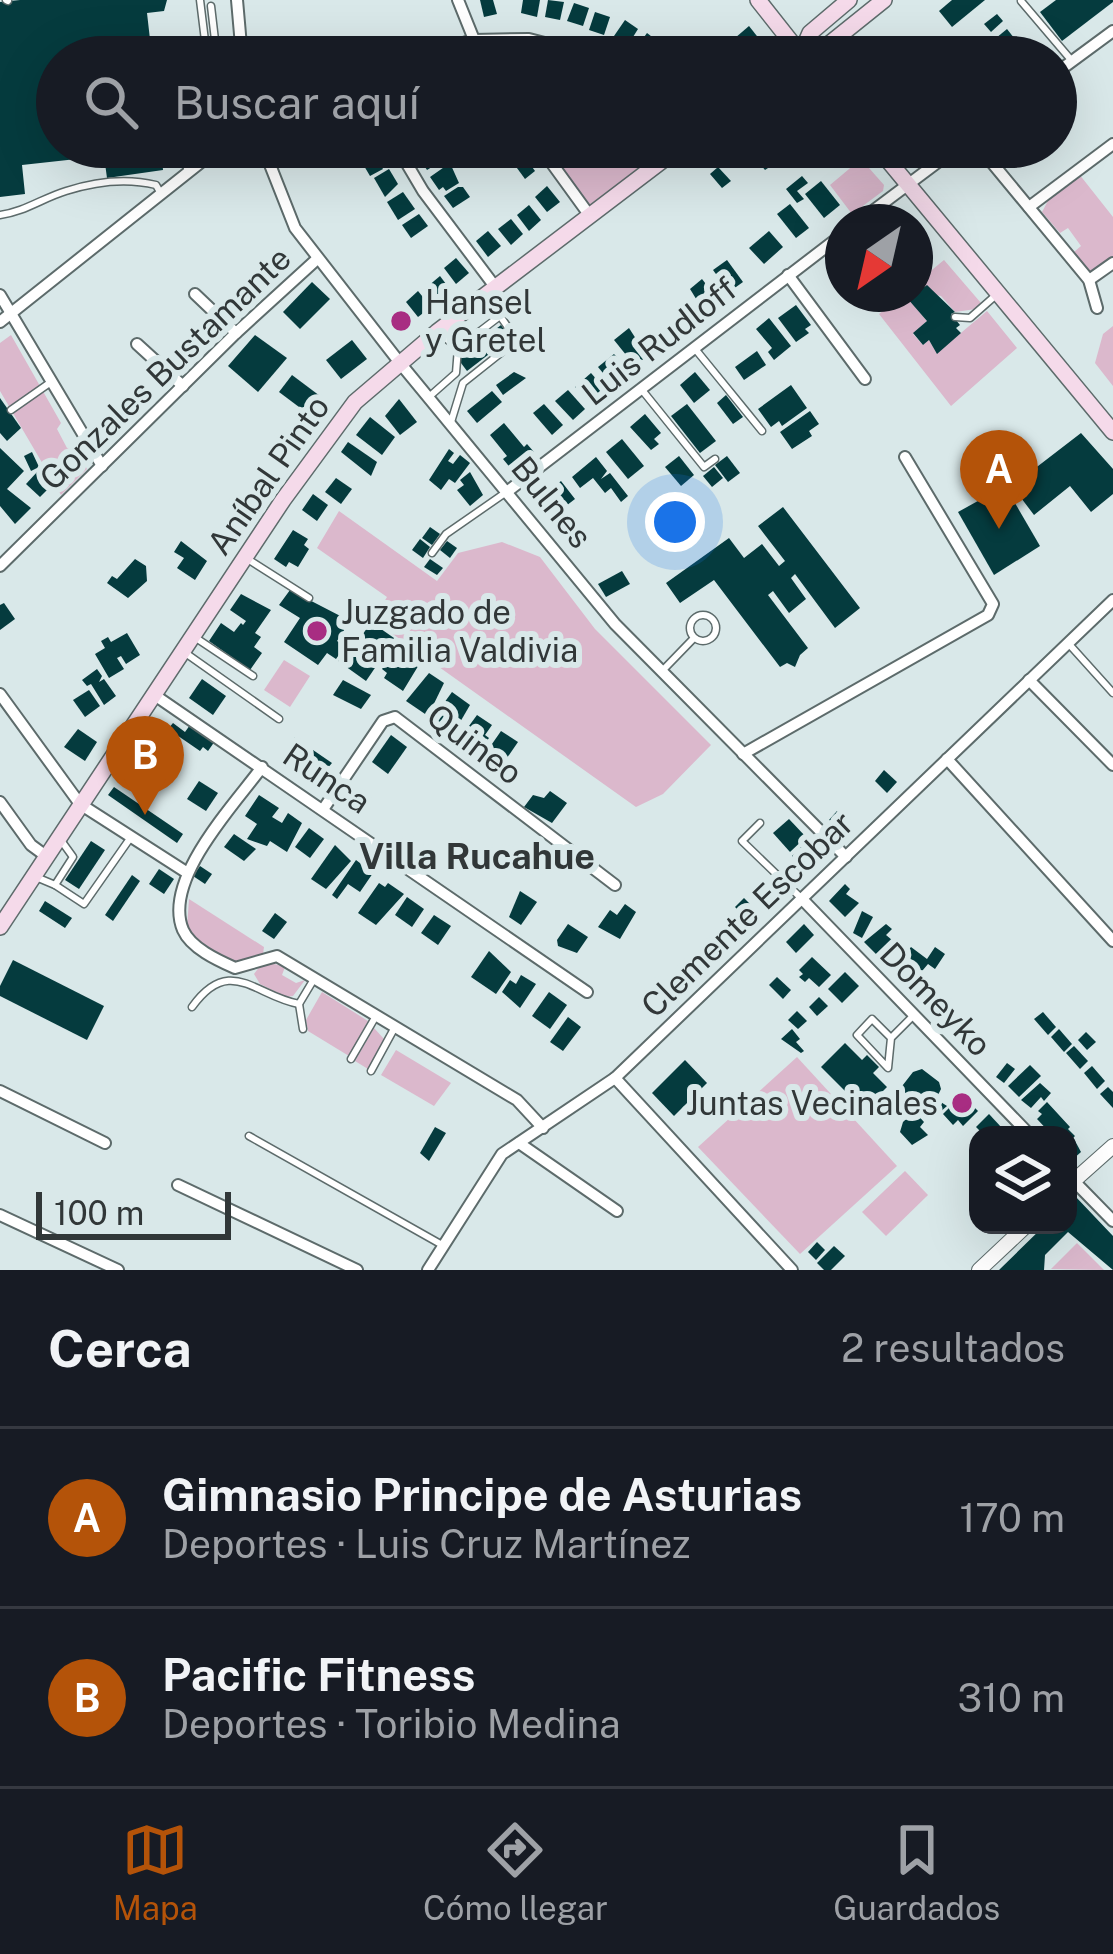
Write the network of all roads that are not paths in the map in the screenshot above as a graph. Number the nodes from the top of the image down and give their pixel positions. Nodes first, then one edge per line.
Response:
1 (200, 0) edge
2 (237, 0) edge
3 (458, 0) edge
4 (758, 0) edge
5 (849, 0) edge
6 (884, 0) edge
7 (1021, 1) edge
8 (212, 7) dead end
9 (1113, 31) edge
10 (204, 36) edge
11 (215, 36) edge
12 (240, 36) edge
13 (472, 36) edge
14 (785, 36) edge
15 (809, 36) edge
16 (839, 36) edge
17 (1050, 36) edge
18 (1077, 58) edge
19 (1113, 144) edge
20 (187, 168) edge
21 (192, 168) edge
22 (271, 168) edge
23 (410, 168) edge
24 (555, 168) edge
25 (653, 168) edge
26 (895, 168) edge
27 (930, 168) edge
28 (996, 168) edge
29 (188, 171) junction
30 (908, 184) junction
31 (161, 193) junction
32 (882, 204) edge
33 (1029, 207) junction
34 (0, 215) edge
35 (590, 216) junction
36 (825, 247) edge
37 (316, 260) junction
38 (1113, 263) edge
39 (788, 275) junction
40 (1089, 280) junction
41 (496, 288) junction
42 (195, 293) dead end
43 (998, 294) junction
44 (0, 295) edge
45 (1097, 308) dead end
46 (500, 316) junction
47 (956, 317) dead end
48 (5, 318) edge
49 (437, 332) junction
50 (236, 333) junction
51 (137, 344) dead end
52 (458, 348) junction
53 (695, 348) junction
54 (400, 363) junction
55 (865, 380) dead end
56 (51, 382) junction
57 (183, 386) junction
58 (642, 390) junction
59 (430, 396) junction
60 (11, 410) dead end
61 (451, 422) junction
62 (762, 430) dead end
63 (1113, 432) edge
64 (905, 457) dead end
65 (715, 459) dead end
66 (102, 466) junction
67 (508, 491) junction
68 (432, 554) dead end
69 (246, 558) junction
70 (0, 566) edge
71 (309, 598) dead end
72 (1113, 600) edge
73 (194, 635) junction
74 (694, 638) junction
75 (1068, 643) junction
76 (182, 651) junction
77 (662, 672) junction
78 (253, 676) dead end
79 (1029, 680) junction
80 (1113, 693) edge
81 (0, 694) edge
82 (153, 694) junction
83 (279, 719) dead end
84 (743, 754) junction
85 (947, 759) junction
86 (1113, 765) edge
87 (262, 767) junction
88 (0, 802) edge
89 (80, 804) junction
90 (324, 808) junction
91 (760, 824) dead end
92 (130, 836) junction
93 (58, 837) junction
94 (46, 856) junction
95 (846, 857) junction
96 (186, 872) junction
97 (33, 876) junction
98 (55, 885) junction
99 (616, 885) dead end
100 (803, 900) junction
101 (0, 925) edge
102 (1113, 940) edge
103 (246, 967) junction
104 (314, 979) junction
105 (249, 982) junction
106 (587, 992) dead end
107 (298, 1004) junction
108 (192, 1007) dead end
109 (914, 1015) junction
110 (376, 1016) junction
111 (395, 1027) junction
112 (303, 1029) dead end
113 (891, 1038) junction
114 (352, 1059) dead end
115 (371, 1071) dead end
116 (615, 1078) junction
117 (0, 1091) edge
118 (1021, 1126) edge
119 (543, 1128) junction
120 (250, 1136) dead end
121 (105, 1143) dead end
122 (519, 1143) junction
123 (1113, 1146) edge
124 (1077, 1175) edge
125 (178, 1185) dead end
126 (1077, 1188) edge
127 (617, 1211) dead end
128 (0, 1215) edge
129 (1113, 1221) edge
130 (1017, 1234) edge
131 (444, 1246) junction
132 (118, 1270) edge
133 (357, 1270) edge
134 (428, 1270) edge
135 (792, 1270) edge
136 (979, 1270) edge

1 - 10 lane
2 - 12 street
3 - 13 street
4 - 14 main road
5 - 15 main road
6 - 16 main road
7 - 17 lane
8 - 11 lane
9 - 18 street
19 - 33 street
20 - 29 lane
21 - 29 street
22 - 37 street, Bulnes
23 - 41 street
24 - 35 street
25 - 35 main road, Aníbal Pinto
26 - 30 main road
27 - 30 street
28 - 33 street
29 - 31 street
30 - 32 street
30 - 43 main road
31 - 34 lane
31 - 48 street
33 - 40 street
35 - 41 main road, Aníbal Pinto
36 - 39 street, Luis Rudloff
37 - 50 street, Gonzales Bustamante
37 - 54 street, Bulnes
38 - 40 street
39 - 53 street, Luis Rudloff
39 - 55 street
40 - 45 street
41 - 46 lane
41 - 49 main road, Aníbal Pinto
42 - 50 street
43 - 47 lane
43 - 63 main road
44 - 48 street
46 - 52 lane
46 - 61 lane
48 - 56 street
49 - 52 lane
49 - 54 main road, Aníbal Pinto
50 - 57 street, Gonzales Bustamante
51 - 57 street
52 - 59 lane
53 - 58 street, Luis Rudloff
53 - 62 lane
54 - 59 street, Bulnes
54 - 69 main road, Aníbal Pinto
56 - 60 lane
56 - 66 street
57 - 66 street, Gonzales Bustamante
58 - 65 lane
58 - 67 street, Luis Rudloff
59 - 61 street, Bulnes
61 - 67 street, Bulnes
64 - 84 street
66 - 70 street, Gonzales Bustamante
67 - 68 lane
67 - 77 street, Bulnes
69 - 71 lane
69 - 73 main road, Aníbal Pinto
72 - 75 street, Clemente Escobar
73 - 76 main road, Aníbal Pinto
73 - 78 lane
74 - 74 lane
74 - 77 lane
75 - 79 street, Clemente Escobar
75 - 80 lane
76 - 82 main road, Aníbal Pinto
76 - 83 lane
77 - 84 street, Bulnes
79 - 85 street, Clemente Escobar
79 - 86 street
81 - 89 street
82 - 87 street, Runca
82 - 89 main road, Aníbal Pinto
84 - 95 street, Bulnes
85 - 95 street, Clemente Escobar
85 - 102 street
87 - 90 street, Runca
87 - 96 street
88 - 94 street
89 - 92 street
89 - 93 main road, Aníbal Pinto
90 - 99 street, Quineo
90 - 106 street, Runca
91 - 100 lane
92 - 96 street
92 - 98 lane
93 - 94 main road, Aníbal Pinto
93 - 98 lane
94 - 97 main road, Aníbal Pinto
95 - 100 street, Clemente Escobar
96 - 103 street
97 - 98 lane
97 - 101 main road, Aníbal Pinto
100 - 109 street, Domeyko
100 - 116 street, Clemente Escobar
103 - 104 street
103 - 105 lane
104 - 107 lane
104 - 110 street
105 - 107 lane
105 - 108 lane
107 - 112 lane
109 - 113 lane
109 - 118 street, Domeyko
110 - 111 street
110 - 114 lane
111 - 115 lane
111 - 119 street
113 - 113 lane
116 - 119 street, Clemente Escobar
116 - 135 street
117 - 121 street
119 - 122 street, Clemente Escobar
120 - 131 lane
122 - 127 street
122 - 131 street, Clemente Escobar
123 - 124 street
125 - 133 street
126 - 129 street
128 - 132 street
130 - 136 street
131 - 134 street, Clemente Escobar

